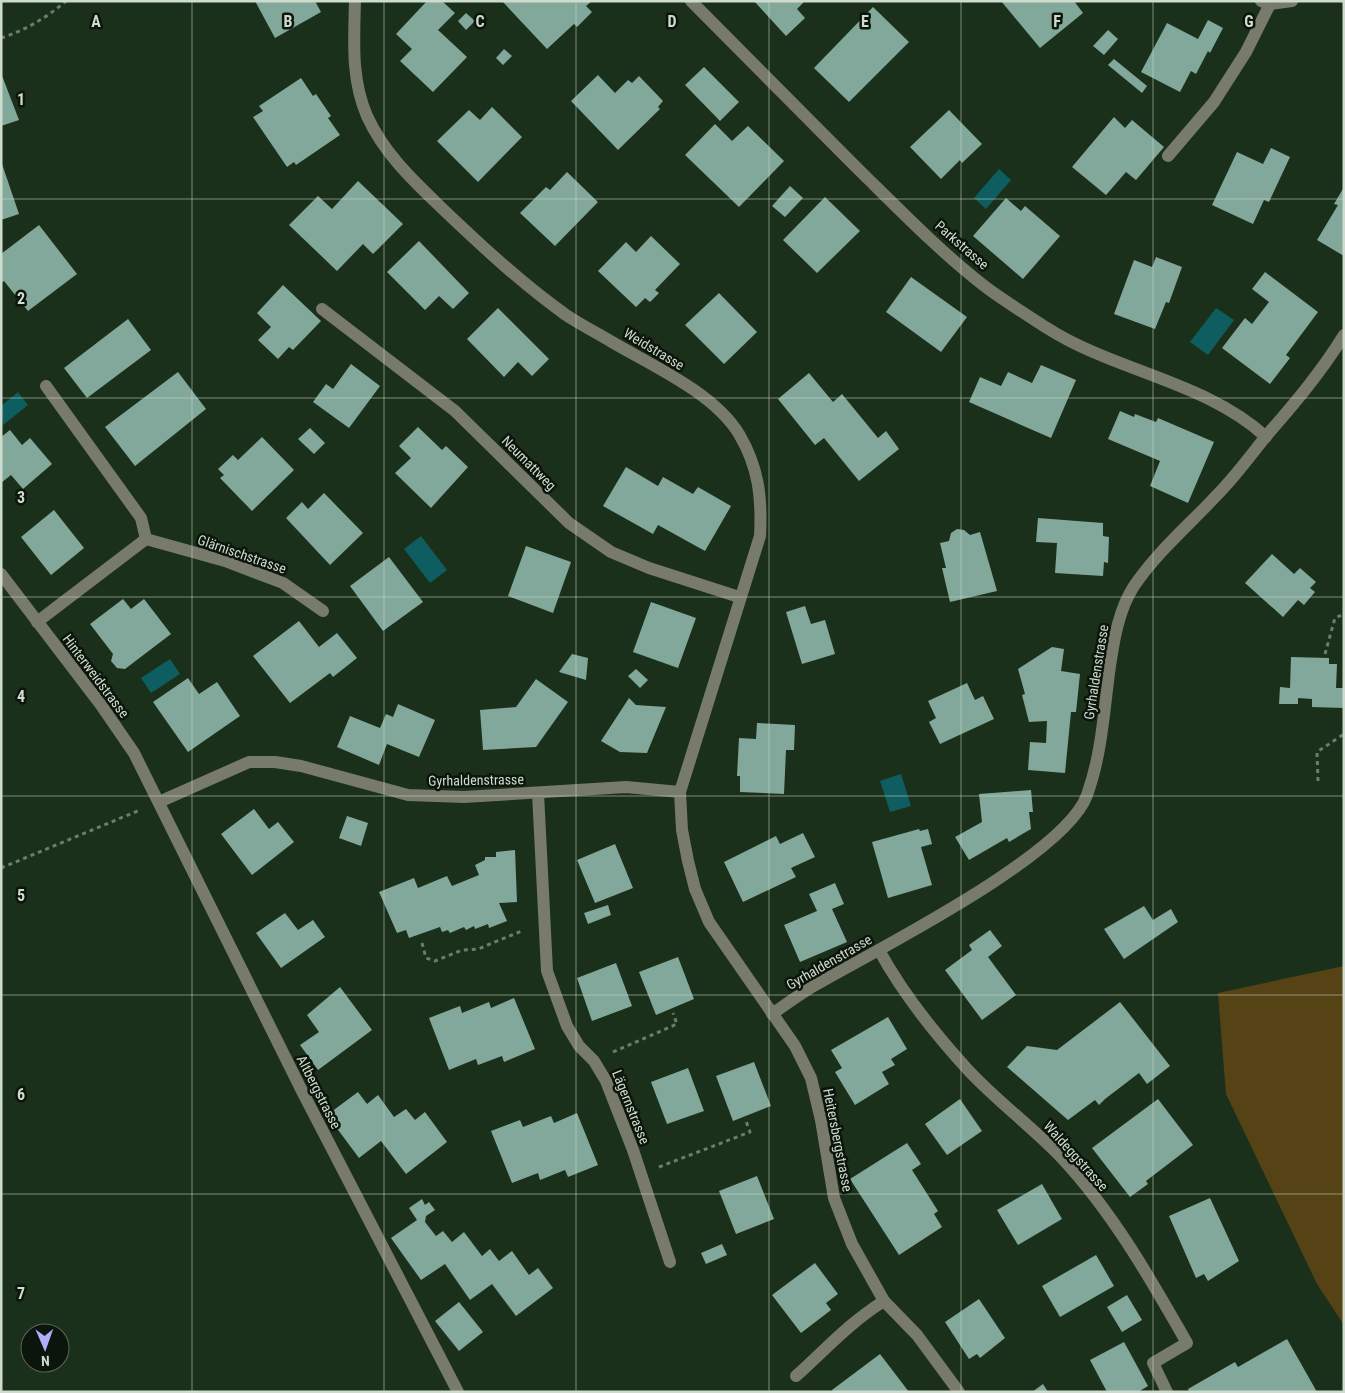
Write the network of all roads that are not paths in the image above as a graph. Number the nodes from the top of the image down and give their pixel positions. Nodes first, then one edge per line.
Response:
1 (355, 1) edge
2 (690, 1) edge
3 (1292, 1) edge
4 (1266, 3) edge
5 (1168, 156) dead end
6 (322, 309) dead end
7 (1344, 335) edge
8 (46, 386) dead end
9 (1266, 437) junction
10 (146, 539) junction
11 (1, 574) edge
12 (739, 597) junction
13 (323, 611) dead end
14 (37, 622) junction
15 (680, 792) junction
16 (538, 793) junction
17 (159, 802) junction
18 (878, 950) junction
19 (772, 1014) junction
20 (670, 1262) dead end
21 (884, 1301) junction
22 (796, 1376) dead end
23 (458, 1392) edge
24 (959, 1392) edge
25 (1167, 1392) edge

1 - 12 street, Weidstrasse
2 - 9 street, Parkstrasse
3 - 4 street
4 - 5 street
6 - 12 street, Neumattweg
7 - 9 street, Gyrhaldenstrasse
8 - 10 street
9 - 18 street, Gyrhaldenstrasse
10 - 13 street, Glärnischstrasse
10 - 14 street
11 - 14 street, Hinterweidstrasse
12 - 15 street, Weidstrasse
14 - 17 street, Hinterweidstrasse
15 - 16 street, Gyrhaldenstrasse
15 - 19 street
16 - 17 street, Gyrhaldenstrasse
16 - 20 street, Lägernstrasse
17 - 23 street, Altbergstrasse
18 - 19 street, Gyrhaldenstrasse
18 - 25 street, Waldeggstrasse
19 - 21 street, Heitersbergstrasse
21 - 22 street
21 - 24 street, Heitersbergstrasse

